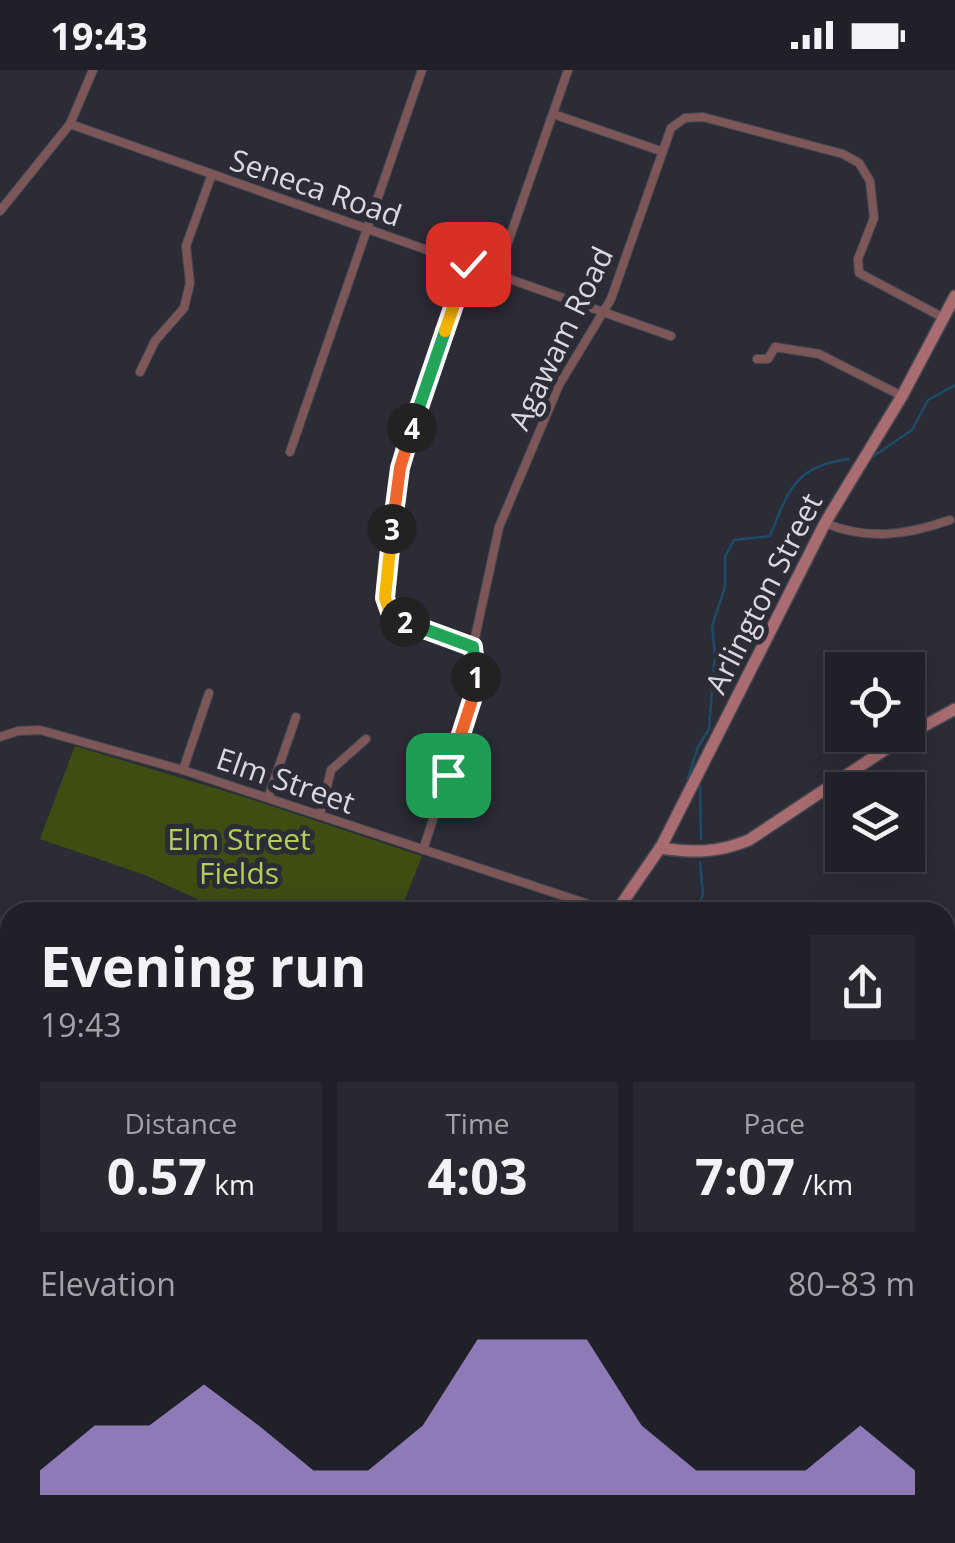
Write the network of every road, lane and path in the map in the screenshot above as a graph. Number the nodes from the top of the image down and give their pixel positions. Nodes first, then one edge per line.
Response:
1 (93, 70) edge
2 (422, 70) edge
3 (568, 70) edge
4 (553, 114) junction
5 (70, 124) junction
6 (661, 151) junction
7 (212, 174) junction
8 (0, 211) edge
9 (367, 229) junction
10 (468, 264) junction
11 (497, 274) junction
12 (955, 296) edge
13 (604, 312) junction
14 (944, 318) junction
15 (671, 336) dead end
16 (757, 359) dead end
17 (140, 372) dead end
18 (902, 396) junction
19 (290, 452) dead end
20 (950, 520) dead end
21 (824, 523) junction
22 (473, 647) junction
23 (210, 693) dead end
24 (955, 709) edge
25 (296, 717) dead end
26 (925, 725) edge
27 (0, 737) edge
28 (366, 739) dead end
29 (885, 752) edge
30 (184, 770) junction
31 (860, 772) edge
32 (825, 796) edge
33 (268, 798) junction
34 (320, 815) junction
35 (660, 848) junction
36 (423, 850) junction
37 (583, 902) edge
38 (621, 902) edge

1 - 5 street
2 - 9 street
3 - 4 street
4 - 6 street
4 - 11 street
5 - 7 street, Seneca Road
5 - 8 street
6 - 13 street, Agawam Road
6 - 14 street, Agawam Road
7 - 9 street, Seneca Road
7 - 17 street
9 - 10 street, Seneca Road
9 - 19 street
10 - 11 street, Seneca Road
10 - 22 street
11 - 13 street, Seneca Road
12 - 14 street, Arlington Street
13 - 15 street, Seneca Road
13 - 22 street, Agawam Road
14 - 18 street, Arlington Street
16 - 18 street
18 - 21 street, Arlington Street
20 - 21 street
21 - 35 street, Arlington Street
22 - 36 street, Agawam Road
23 - 30 street
24 - 26 street
25 - 33 street
27 - 30 street, Elm Street
28 - 34 street
29 - 31 street
30 - 33 street, Elm Street
32 - 35 street
33 - 34 street, Elm Street
34 - 36 street, Elm Street
35 - 38 street, Arlington Street
36 - 37 street, Elm Street

